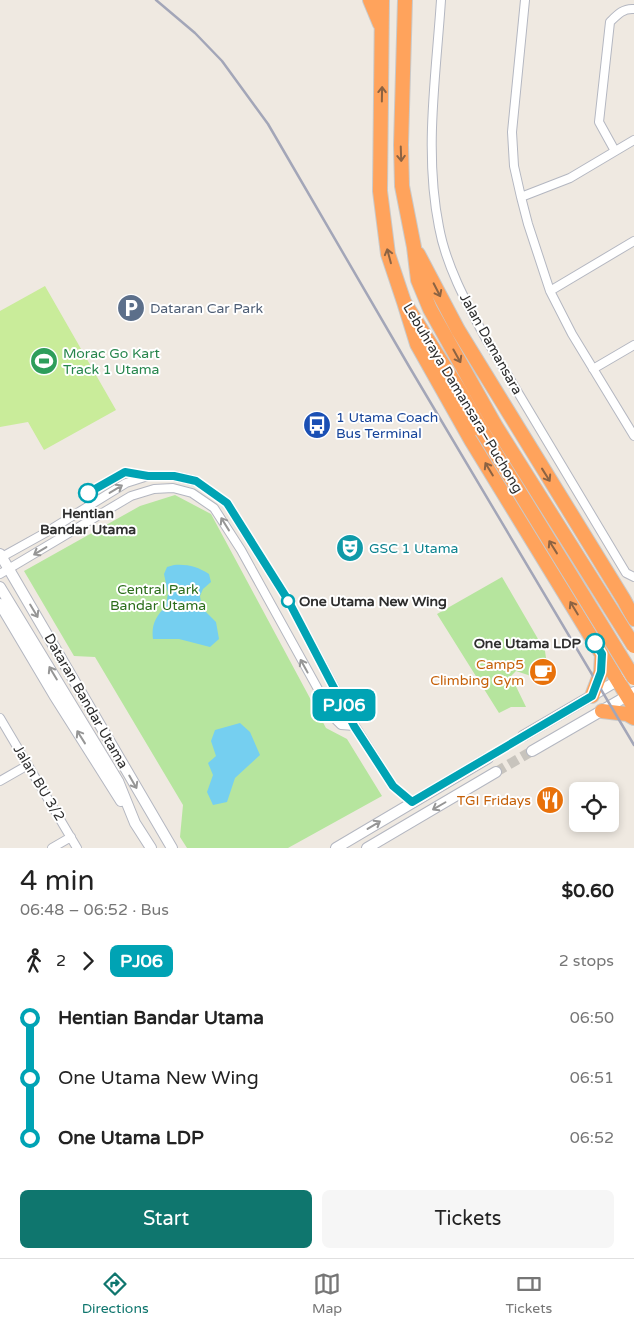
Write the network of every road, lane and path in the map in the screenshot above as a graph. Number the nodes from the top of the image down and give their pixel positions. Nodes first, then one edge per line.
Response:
1 (370, 0) edge
2 (382, 0) edge
3 (405, 0) edge
4 (441, 0) edge
5 (525, 0) edge
6 (634, 9) edge
7 (383, 32) junction
8 (634, 140) edge
9 (615, 151) junction
10 (521, 197) junction
11 (634, 241) edge
12 (414, 247) junction
13 (550, 290) junction
14 (404, 302) junction
15 (634, 345) edge
16 (593, 369) junction
17 (488, 428) junction
18 (634, 436) edge
19 (0, 556) edge
20 (4, 572) edge
21 (634, 577) edge
22 (0, 586) edge
23 (0, 604) edge
24 (629, 604) edge
25 (634, 619) edge
26 (634, 646) edge
27 (600, 652) junction
28 (634, 671) edge
29 (634, 678) edge
30 (618, 680) junction
31 (592, 696) junction
32 (632, 698) edge
33 (602, 711) junction
34 (0, 718) edge
35 (634, 718) edge
36 (354, 726) junction
37 (523, 736) tunnel mouth
38 (532, 751) tunnel mouth
39 (488, 758) tunnel mouth
40 (28, 765) junction
41 (496, 772) tunnel mouth
42 (0, 781) edge
43 (412, 802) junction
44 (135, 823) junction
45 (71, 837) junction
46 (52, 848) edge
47 (77, 848) edge
48 (151, 848) edge
49 (172, 848) edge
50 (336, 848) edge
51 (367, 848) edge

1 - 7 highway
2 - 7 highway, Lebuhraya Damansara–Puchong
3 -> 12 highway, Lebuhraya Damansara–Puchong
4 - 21 street, Jalan Damansara
5 - 10 street
6 - 9 street
14 -> 7 highway, Lebuhraya Damansara–Puchong
8 - 9 street
9 - 10 street
10 - 13 street
11 - 13 street
12 -> 17 highway, Lebuhraya Damansara–Puchong
12 -> 24 highway
13 - 16 street
14 - 17 highway, Lebuhraya Damansara–Puchong
27 -> 14 highway
15 - 16 street
16 - 18 street
17 - 26 highway, Lebuhraya Damansara–Puchong, bridge
29 -> 17 highway, Lebuhraya Damansara–Puchong, bridge
19 - 20 main road, Dataran Bandar Utama
19 -> 36 street
36 -> 20 street
20 -> 49 main road, Dataran Bandar Utama
44 -> 22 main road, Dataran Bandar Utama
44 -> 23 main road
24 - 25 highway
26 - 27 highway
27 - 30 highway
27 - 31 highway
28 - 30 main road
30 - 31 main road
30 - 32 highway
31 - 37 main road
32 - 33 main road
33 - 35 highway
33 - 38 main road
34 - 40 street, Jalan BU 3/2
36 - 43 street
39 - 43 main road
40 - 42 street
40 - 45 street, Jalan BU 3/2
41 -> 51 main road
50 -> 43 main road
44 - 48 main road, Dataran Bandar Utama
45 - 46 street
45 - 47 street, Jalan BU 3/2

